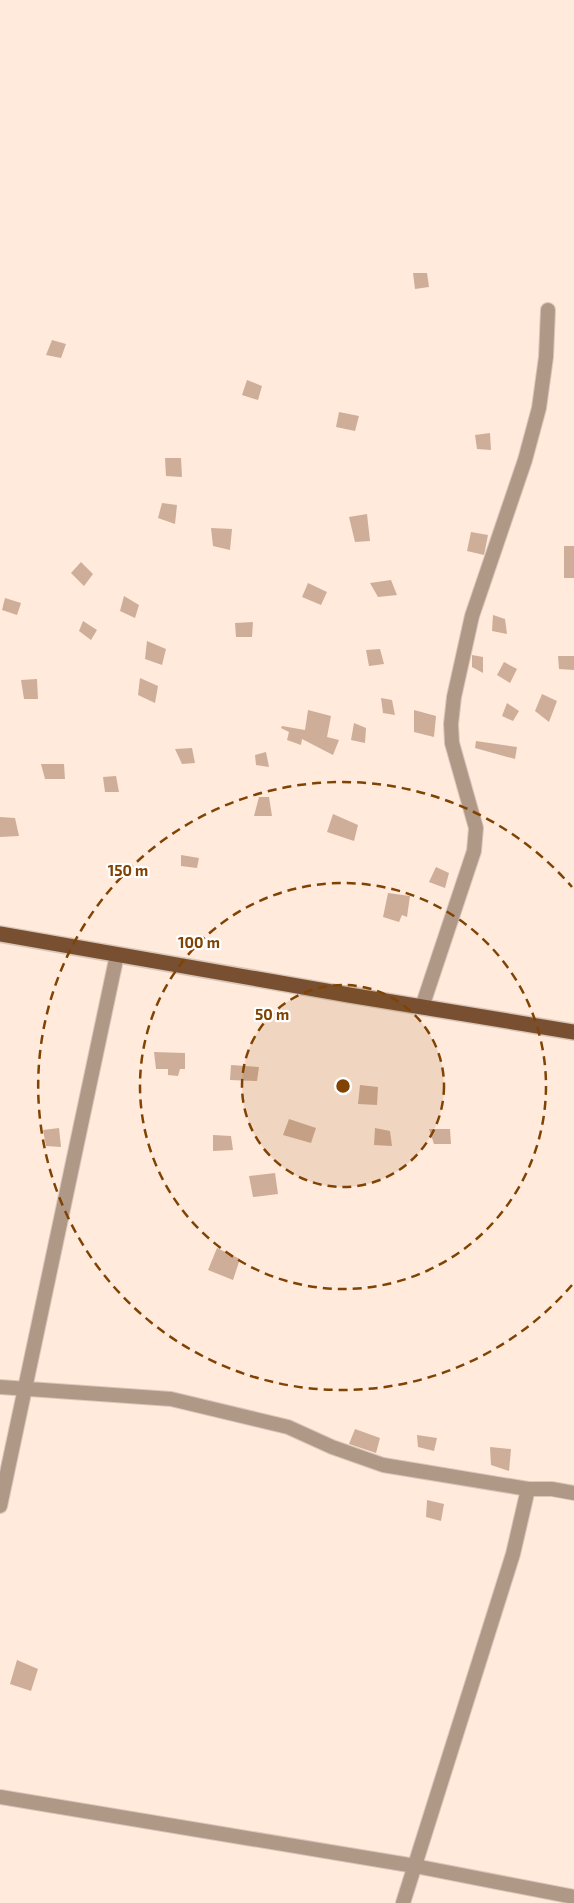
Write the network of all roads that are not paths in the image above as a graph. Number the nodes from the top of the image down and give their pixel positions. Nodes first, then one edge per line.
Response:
1 (548, 310) dead end
2 (0, 934) edge
3 (117, 955) junction
4 (422, 1007) junction
5 (574, 1032) edge
6 (0, 1387) edge
7 (24, 1388) junction
8 (528, 1489) junction
9 (574, 1493) edge
10 (0, 1506) edge
11 (0, 1797) edge
12 (415, 1866) junction
13 (574, 1898) edge
14 (403, 1903) edge

1 - 4 street
2 - 3 main road
3 - 4 main road
3 - 7 street
4 - 5 main road
6 - 7 street
7 - 8 street
7 - 10 street
8 - 9 street
8 - 12 street
11 - 12 street
12 - 13 street
12 - 14 street

